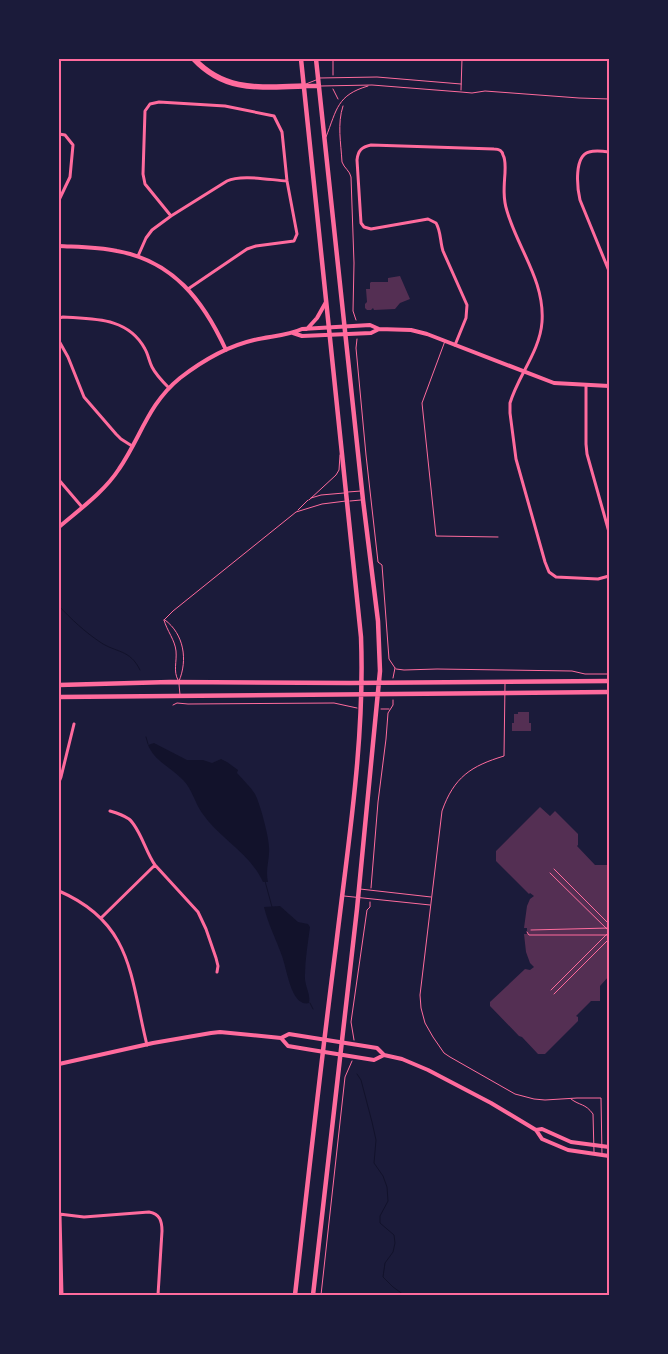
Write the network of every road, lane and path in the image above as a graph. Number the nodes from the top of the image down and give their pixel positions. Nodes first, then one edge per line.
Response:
1 (194, 59) edge
2 (301, 59) edge
3 (316, 59) edge
4 (333, 59) edge
5 (462, 59) edge
6 (333, 74) dead end
7 (318, 78) junction
8 (461, 84) junction
9 (372, 85) junction
10 (304, 86) junction
11 (319, 86) junction
12 (334, 91) dead end
13 (461, 92) junction
14 (609, 99) edge
15 (339, 100) dead end
16 (343, 104) dead end
17 (59, 134) edge
18 (325, 140) junction
19 (609, 152) edge
20 (287, 181) junction
21 (59, 200) edge
22 (171, 216) junction
23 (59, 246) edge
24 (138, 256) junction
25 (609, 272) edge
26 (188, 289) junction
27 (326, 302) junction
28 (59, 318) edge
29 (356, 321) dead end
30 (345, 327) junction
31 (329, 328) junction
32 (379, 328) junction
33 (307, 329) junction
34 (293, 334) junction
35 (345, 334) junction
36 (330, 335) junction
37 (357, 339) dead end
38 (59, 341) edge
39 (445, 341) junction
40 (455, 345) junction
41 (226, 350) junction
42 (524, 372) junction
43 (586, 385) junction
44 (609, 386) edge
45 (169, 388) junction
46 (341, 440) junction
47 (132, 446) junction
48 (59, 480) edge
49 (362, 491) junction
50 (346, 492) junction
51 (309, 500) junction
52 (363, 500) junction
53 (347, 501) junction
54 (82, 507) junction
55 (298, 511) junction
56 (59, 527) edge
57 (609, 532) edge
58 (498, 537) dead end
59 (609, 576) edge
60 (164, 620) junction
61 (609, 674) edge
62 (505, 681) junction
63 (609, 681) edge
64 (179, 682) junction
65 (378, 682) junction
66 (362, 683) junction
67 (59, 685) edge
68 (505, 692) junction
69 (609, 692) edge
70 (361, 694) junction
71 (378, 694) junction
72 (180, 696) junction
73 (59, 697) edge
74 (393, 704) dead end
75 (173, 705) dead end
76 (360, 708) junction
77 (376, 709) junction
78 (390, 710) junction
79 (74, 724) dead end
80 (59, 782) edge
81 (110, 810) dead end
82 (155, 865) junction
83 (554, 869) dead end
84 (550, 873) dead end
85 (359, 889) junction
86 (371, 890) junction
87 (59, 891) edge
88 (342, 896) junction
89 (358, 897) junction
90 (431, 897) junction
91 (370, 899) junction
92 (430, 905) junction
93 (101, 918) junction
94 (609, 924) edge
95 (609, 928) edge
96 (531, 930) dead end
97 (527, 932) dead end
98 (609, 932) edge
99 (609, 935) edge
100 (609, 939) edge
101 (217, 972) dead end
102 (551, 990) dead end
103 (554, 994) dead end
104 (281, 1038) junction
105 (353, 1038) dead end
106 (324, 1039) junction
107 (342, 1042) junction
108 (147, 1045) junction
109 (322, 1052) junction
110 (340, 1055) junction
111 (384, 1055) junction
112 (59, 1064) edge
113 (350, 1065) dead end
114 (570, 1098) junction
115 (536, 1130) junction
116 (594, 1145) junction
117 (602, 1146) junction
118 (609, 1147) edge
119 (594, 1154) junction
120 (602, 1155) junction
121 (609, 1156) edge
122 (59, 1215) edge
123 (62, 1295) edge
124 (158, 1295) edge
125 (295, 1295) edge
126 (313, 1295) edge
127 (321, 1295) edge

1 - 10 highway
2 - 10 main road
3 - 7 main road
4 - 6 path
5 - 8 lane
7 - 8 lane
7 - 10 lane
7 - 11 main road
8 - 13 lane
9 - 11 lane
9 - 13 lane
9 - 18 lane
10 - 11 main road
10 - 27 main road
11 - 18 main road
12 - 15 path
13 - 14 lane
16 - 29 path
17 - 21 street
18 - 30 main road
19 - 25 street
20 - 22 street
20 - 22 street
20 - 26 street
22 - 24 street
23 - 24 street
24 - 26 street
26 - 41 street
27 - 31 main road
27 - 33 street
28 - 45 street
30 - 31 street
30 - 32 street
30 - 35 main road
31 - 33 street
31 - 36 main road
32 - 35 street
32 - 39 street
33 - 34 street
34 - 36 street
34 - 41 street
35 - 36 street
35 - 49 main road
36 - 46 main road
37 - 61 path
38 - 47 street
39 - 40 street
39 - 58 lane
40 - 42 street
40 - 42 street
41 - 45 street
42 - 43 street
42 - 59 street
43 - 44 street
43 - 57 street
45 - 47 street
46 - 50 main road
46 - 51 lane
47 - 54 street
48 - 54 street
49 - 50 lane
49 - 52 main road
50 - 51 lane
50 - 53 main road
51 - 55 lane
52 - 53 lane
52 - 65 main road
53 - 55 lane
53 - 66 main road
54 - 56 street
55 - 60 lane
60 - 64 lane
60 - 64 lane
62 - 63 main road
62 - 65 main road
62 - 68 lane
64 - 66 main road
64 - 67 main road
64 - 72 lane
65 - 66 main road
65 - 71 main road
66 - 70 main road
68 - 69 main road
68 - 71 main road
68 - 90 lane
70 - 71 main road
70 - 72 main road
70 - 76 main road
71 - 77 main road
72 - 73 main road
74 - 78 path
75 - 76 path
76 - 88 main road
77 - 78 path
77 - 85 main road
78 - 86 path
79 - 80 street
81 - 82 street
82 - 93 street
82 - 101 street
83 - 94 path
84 - 98 path
85 - 86 lane
85 - 89 main road
86 - 90 lane
87 - 93 street
88 - 89 lane
88 - 106 main road
89 - 91 lane
89 - 107 main road
90 - 92 lane
91 - 92 lane
91 - 105 path
92 - 114 lane
93 - 108 street
95 - 96 path
97 - 99 path
98 - 102 path
100 - 103 path
104 - 106 street
104 - 108 street
104 - 109 street
106 - 107 street
106 - 109 main road
107 - 110 main road
107 - 111 street
108 - 112 street
109 - 110 street
109 - 125 main road
110 - 111 street
110 - 126 main road
111 - 115 street
113 - 127 path
114 - 116 lane
114 - 117 lane
115 - 116 street
115 - 119 street
116 - 117 street
116 - 119 lane
117 - 118 street
117 - 120 lane
119 - 120 street
120 - 121 street
122 - 123 street
122 - 124 street

